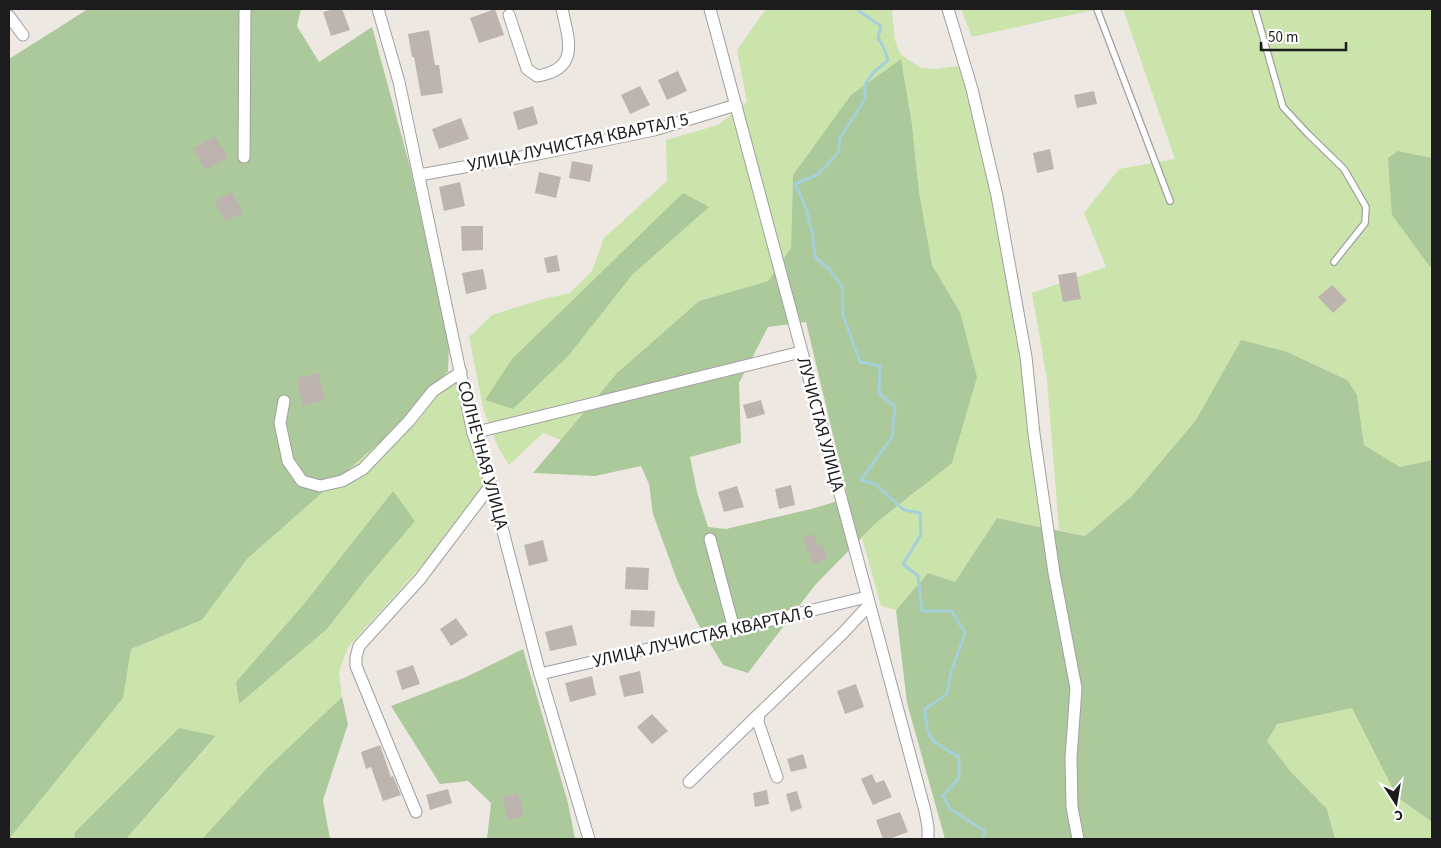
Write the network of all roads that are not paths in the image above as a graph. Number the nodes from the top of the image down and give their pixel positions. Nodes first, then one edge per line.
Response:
1 (245, 9) edge
2 (378, 9) edge
3 (562, 9) edge
4 (710, 9) edge
5 (948, 9) edge
6 (1097, 9) edge
7 (1255, 9) edge
8 (509, 15) dead end
9 (9, 16) edge
10 (22, 35) dead end
11 (736, 105) junction
12 (244, 157) dead end
13 (419, 175) junction
14 (1170, 201) dead end
15 (1334, 262) dead end
16 (801, 352) junction
17 (461, 372) junction
18 (284, 401) dead end
19 (473, 433) junction
20 (491, 485) junction
21 (710, 539) dead end
22 (868, 601) junction
23 (734, 630) junction
24 (540, 674) junction
25 (759, 714) junction
26 (777, 777) dead end
27 (689, 782) dead end
28 (416, 812) dead end
29 (589, 839) edge
30 (928, 839) edge
31 (1078, 839) edge

1 - 12 street
2 - 13 street, СОЛНЕЧНАЯ УЛИЦА
3 - 8 street
4 - 11 street, ЛУЧИСТАЯ УЛИЦА
5 - 31 street
6 - 14 lane
7 - 15 lane
9 - 10 street
11 - 13 street, УЛИЦА ЛУЧИСТАЯ КВАРТАЛ 5
11 - 16 street, ЛУЧИСТАЯ УЛИЦА
13 - 17 street, СОЛНЕЧНАЯ УЛИЦА
16 - 19 street
16 - 22 street, ЛУЧИСТАЯ УЛИЦА
17 - 18 street
17 - 19 street, СОЛНЕЧНАЯ УЛИЦА
19 - 20 street, СОЛНЕЧНАЯ УЛИЦА
20 - 24 street, СОЛНЕЧНАЯ УЛИЦА
20 - 28 street
21 - 23 street
22 - 23 street, УЛИЦА ЛУЧИСТАЯ КВАРТАЛ 6
22 - 25 street
22 - 30 street, ЛУЧИСТАЯ УЛИЦА
23 - 24 street, УЛИЦА ЛУЧИСТАЯ КВАРТАЛ 6
24 - 29 street, СОЛНЕЧНАЯ УЛИЦА
25 - 26 street
25 - 27 street

